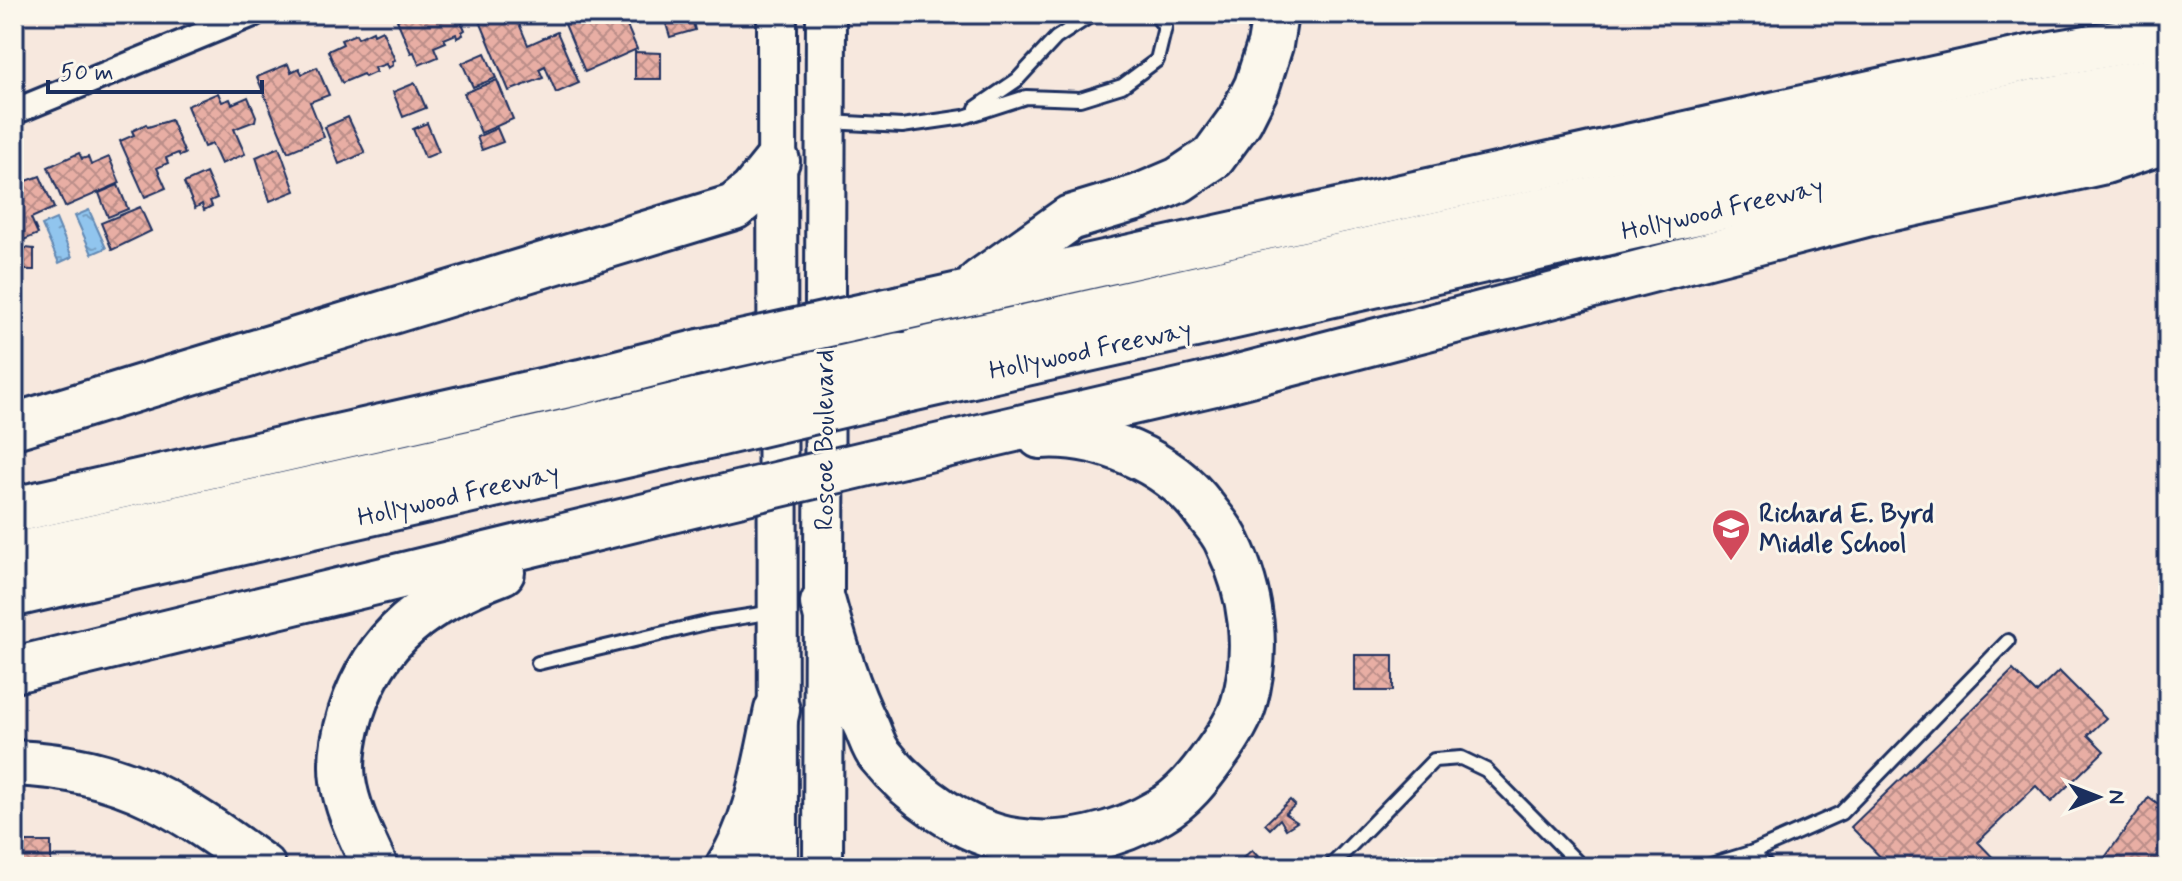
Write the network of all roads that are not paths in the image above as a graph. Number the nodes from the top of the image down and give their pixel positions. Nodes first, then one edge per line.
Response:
1 (253, 14) edge
2 (777, 14) edge
3 (826, 14) edge
4 (1093, 14) edge
5 (1155, 14) edge
6 (1275, 14) edge
7 (2168, 34) edge
8 (2168, 57) edge
9 (2168, 78) edge
10 (14, 112) edge
11 (2168, 113) edge
12 (964, 117) junction
13 (826, 122) junction
14 (2168, 140) edge
15 (777, 161) junction
16 (962, 295) junction
17 (901, 347) junction
18 (700, 392) junction
19 (14, 426) edge
20 (902, 455) junction
21 (700, 503) junction
22 (14, 510) edge
23 (14, 533) edge
24 (14, 555) edge
25 (14, 594) edge
26 (823, 603) junction
27 (777, 611) junction
28 (2008, 641) dead end
29 (538, 663) dead end
30 (14, 670) edge
31 (777, 710) junction
32 (14, 763) edge
33 (1753, 852) junction
34 (263, 867) edge
35 (375, 867) edge
36 (728, 867) edge
37 (778, 867) edge
38 (823, 867) edge
39 (1330, 867) edge
40 (1582, 867) edge
41 (1704, 867) edge
42 (1767, 867) edge

1 - 10 street
2 - 15 main road, Roscoe Boulevard
3 - 13 main road, Roscoe Boulevard
4 - 12 lane
5 - 12 lane
6 - 16 highway
7 - 16 highway, Hollywood Freeway
8 - 17 highway
9 - 17 highway
11 - 17 highway, Hollywood Freeway
12 - 13 lane
13 - 26 main road, Roscoe Boulevard
14 - 20 highway
15 - 19 highway
15 - 27 main road, Roscoe Boulevard
16 - 17 highway, Hollywood Freeway
17 - 18 highway, Hollywood Freeway, bridge
17 - 18 highway, Hollywood Freeway, bridge
18 - 22 highway, Hollywood Freeway
18 - 23 highway
18 - 24 highway
18 - 25 highway, Hollywood Freeway
20 - 21 highway, bridge
20 - 26 highway
21 - 30 highway
21 - 35 highway
26 - 38 main road, Roscoe Boulevard
27 - 29 lane
27 - 31 main road, Roscoe Boulevard
28 - 33 lane
31 - 36 highway
31 - 37 main road, Roscoe Boulevard
32 - 34 highway
33 - 41 lane
33 - 42 lane
39 - 40 lane

